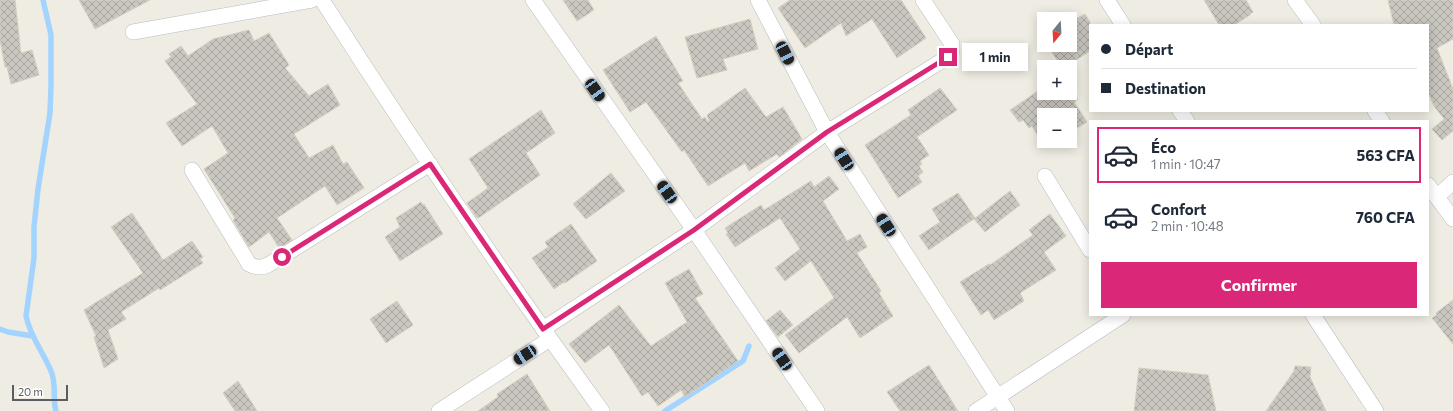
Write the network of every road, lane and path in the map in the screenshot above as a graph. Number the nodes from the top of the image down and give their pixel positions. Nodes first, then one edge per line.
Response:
1 (312, 0) edge
2 (322, 0) edge
3 (533, 0) edge
4 (758, 0) edge
5 (923, 0) edge
6 (1107, 0) edge
7 (1295, 0) edge
8 (1122, 24) edge
9 (1312, 24) edge
10 (133, 32) dead end
11 (827, 132) junction
12 (430, 164) junction
13 (192, 170) dead end
14 (1045, 176) dead end
15 (1453, 182) edge
16 (1432, 191) edge
17 (1453, 219) edge
18 (694, 230) junction
19 (1089, 248) edge
20 (1121, 316) edge
21 (1315, 316) edge
22 (546, 334) junction
23 (998, 398) junction
24 (439, 411) edge
25 (602, 411) edge
26 (817, 411) edge
27 (976, 411) edge
28 (1007, 411) edge
29 (1376, 411) edge

1 - 10 street
2 - 12 street
3 - 18 street
4 - 11 street
5 - 11 street
6 - 8 street
7 - 9 street
11 - 18 street
11 - 23 street
12 - 13 street
12 - 22 street
14 - 19 street
15 - 16 street
16 - 17 street
18 - 22 street
18 - 26 street
20 - 23 street
21 - 29 street
22 - 24 street
22 - 25 street
23 - 27 street
23 - 28 street

